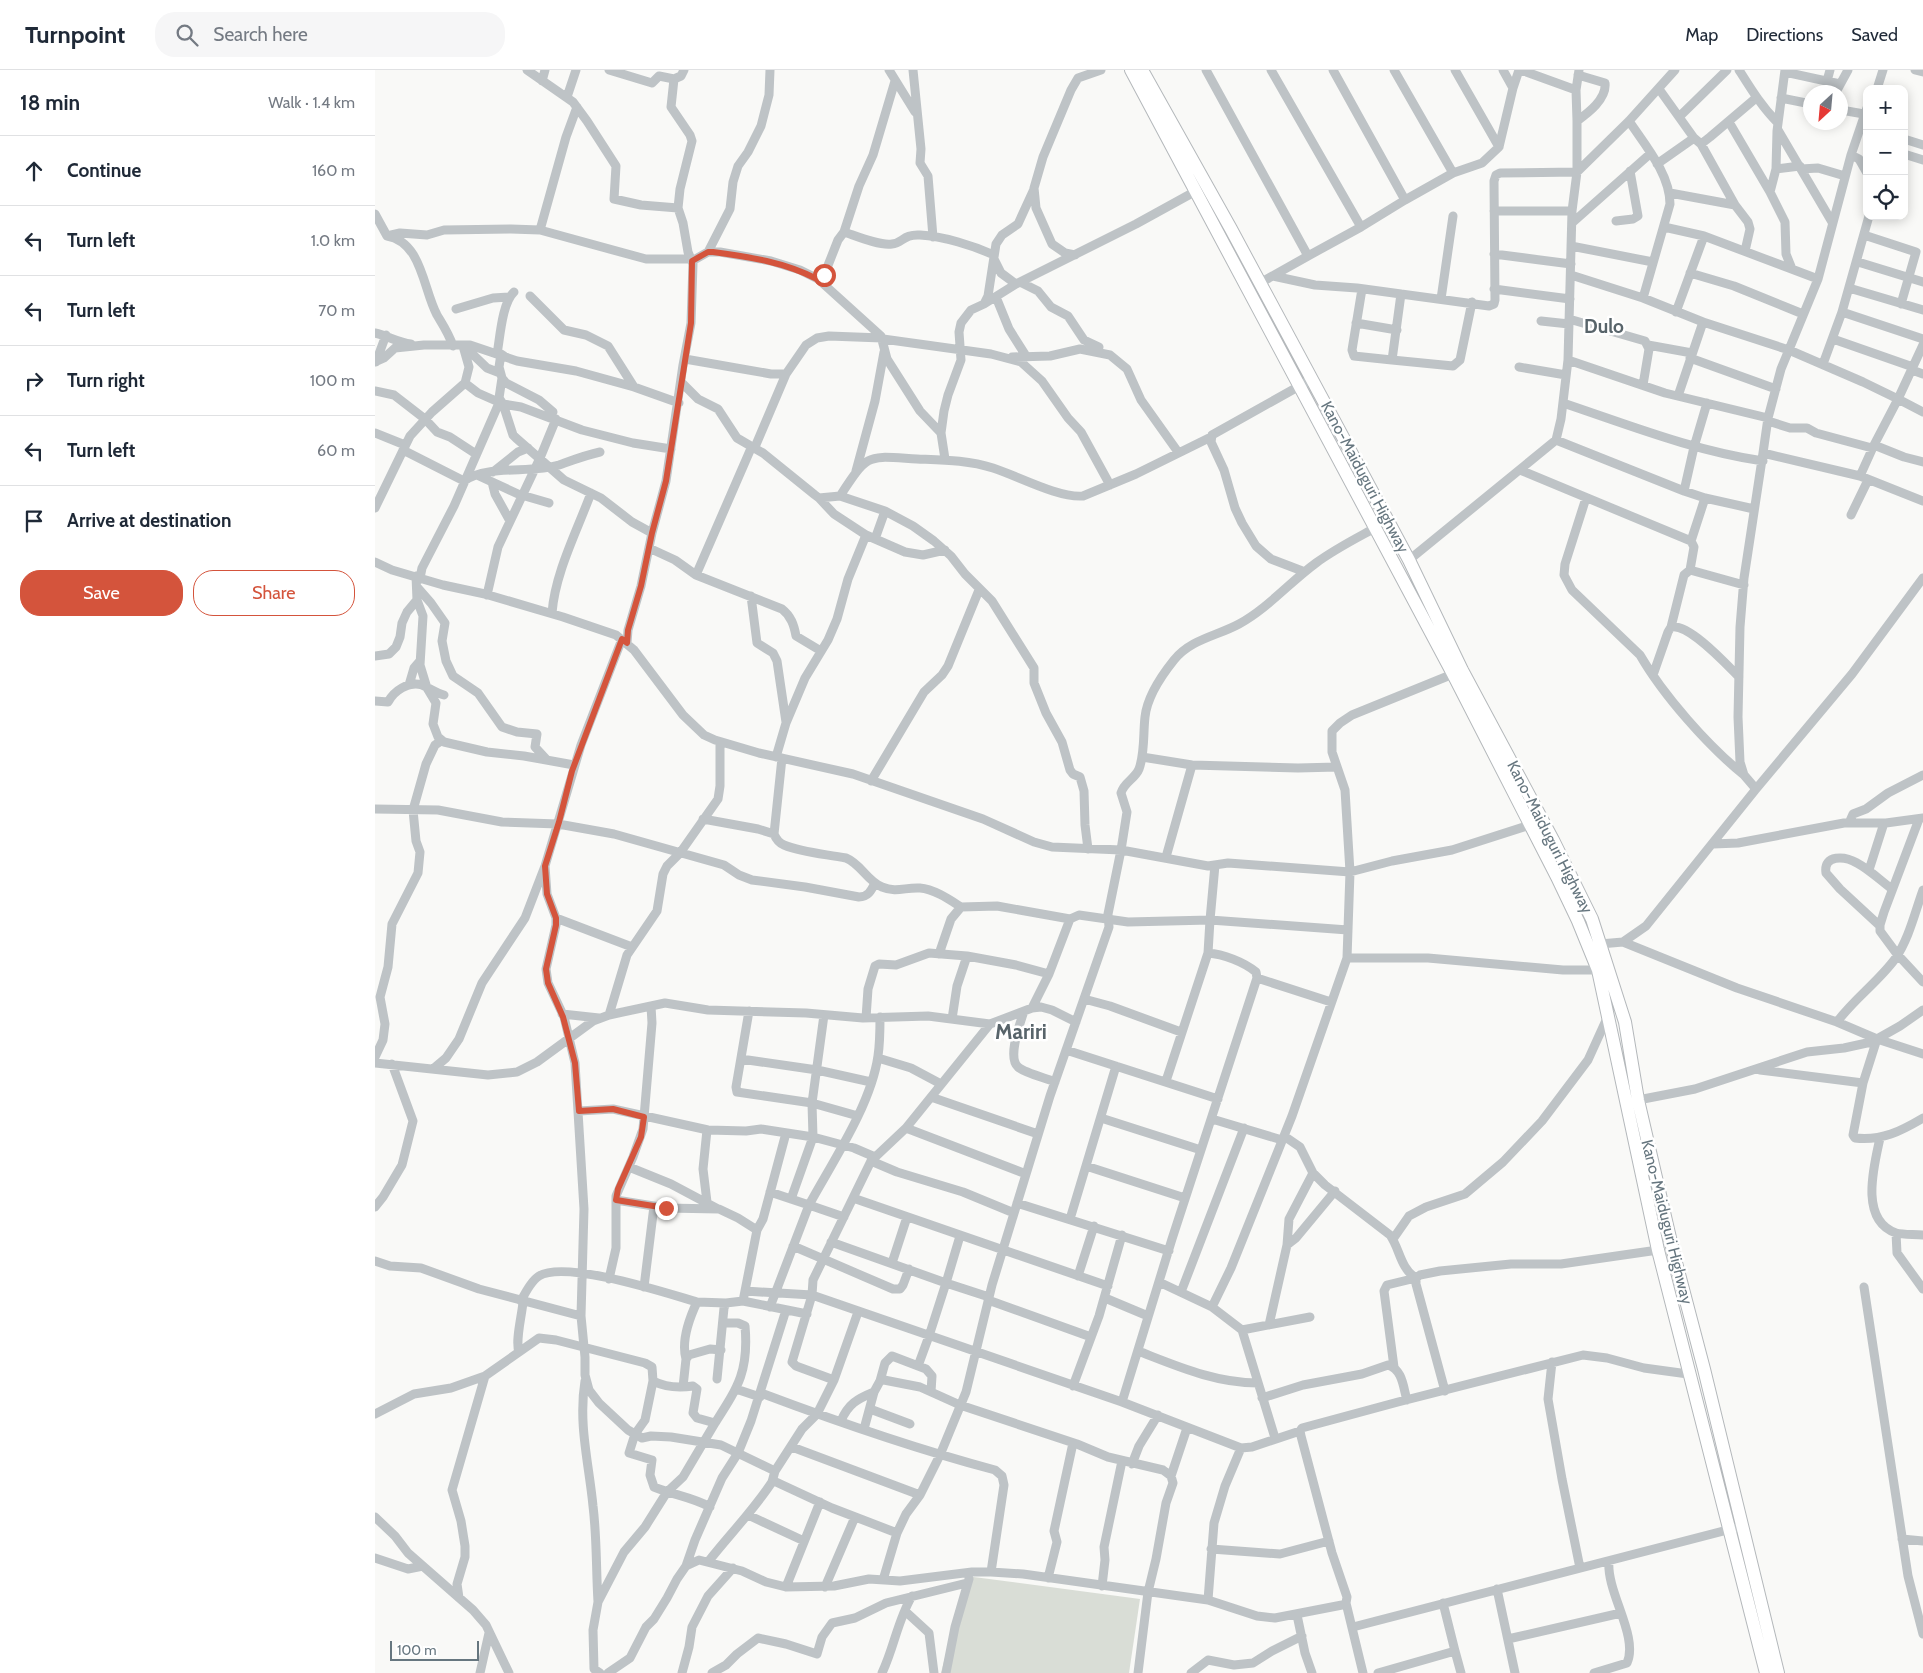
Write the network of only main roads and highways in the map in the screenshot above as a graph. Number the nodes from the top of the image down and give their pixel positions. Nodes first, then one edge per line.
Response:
1 (1141, 71) edge
2 (1765, 1673) edge
3 (1779, 1673) edge

1 - 2 highway, Kano-Maiduguri Highway
1 - 3 highway, Kano-Maiduguri Highway

